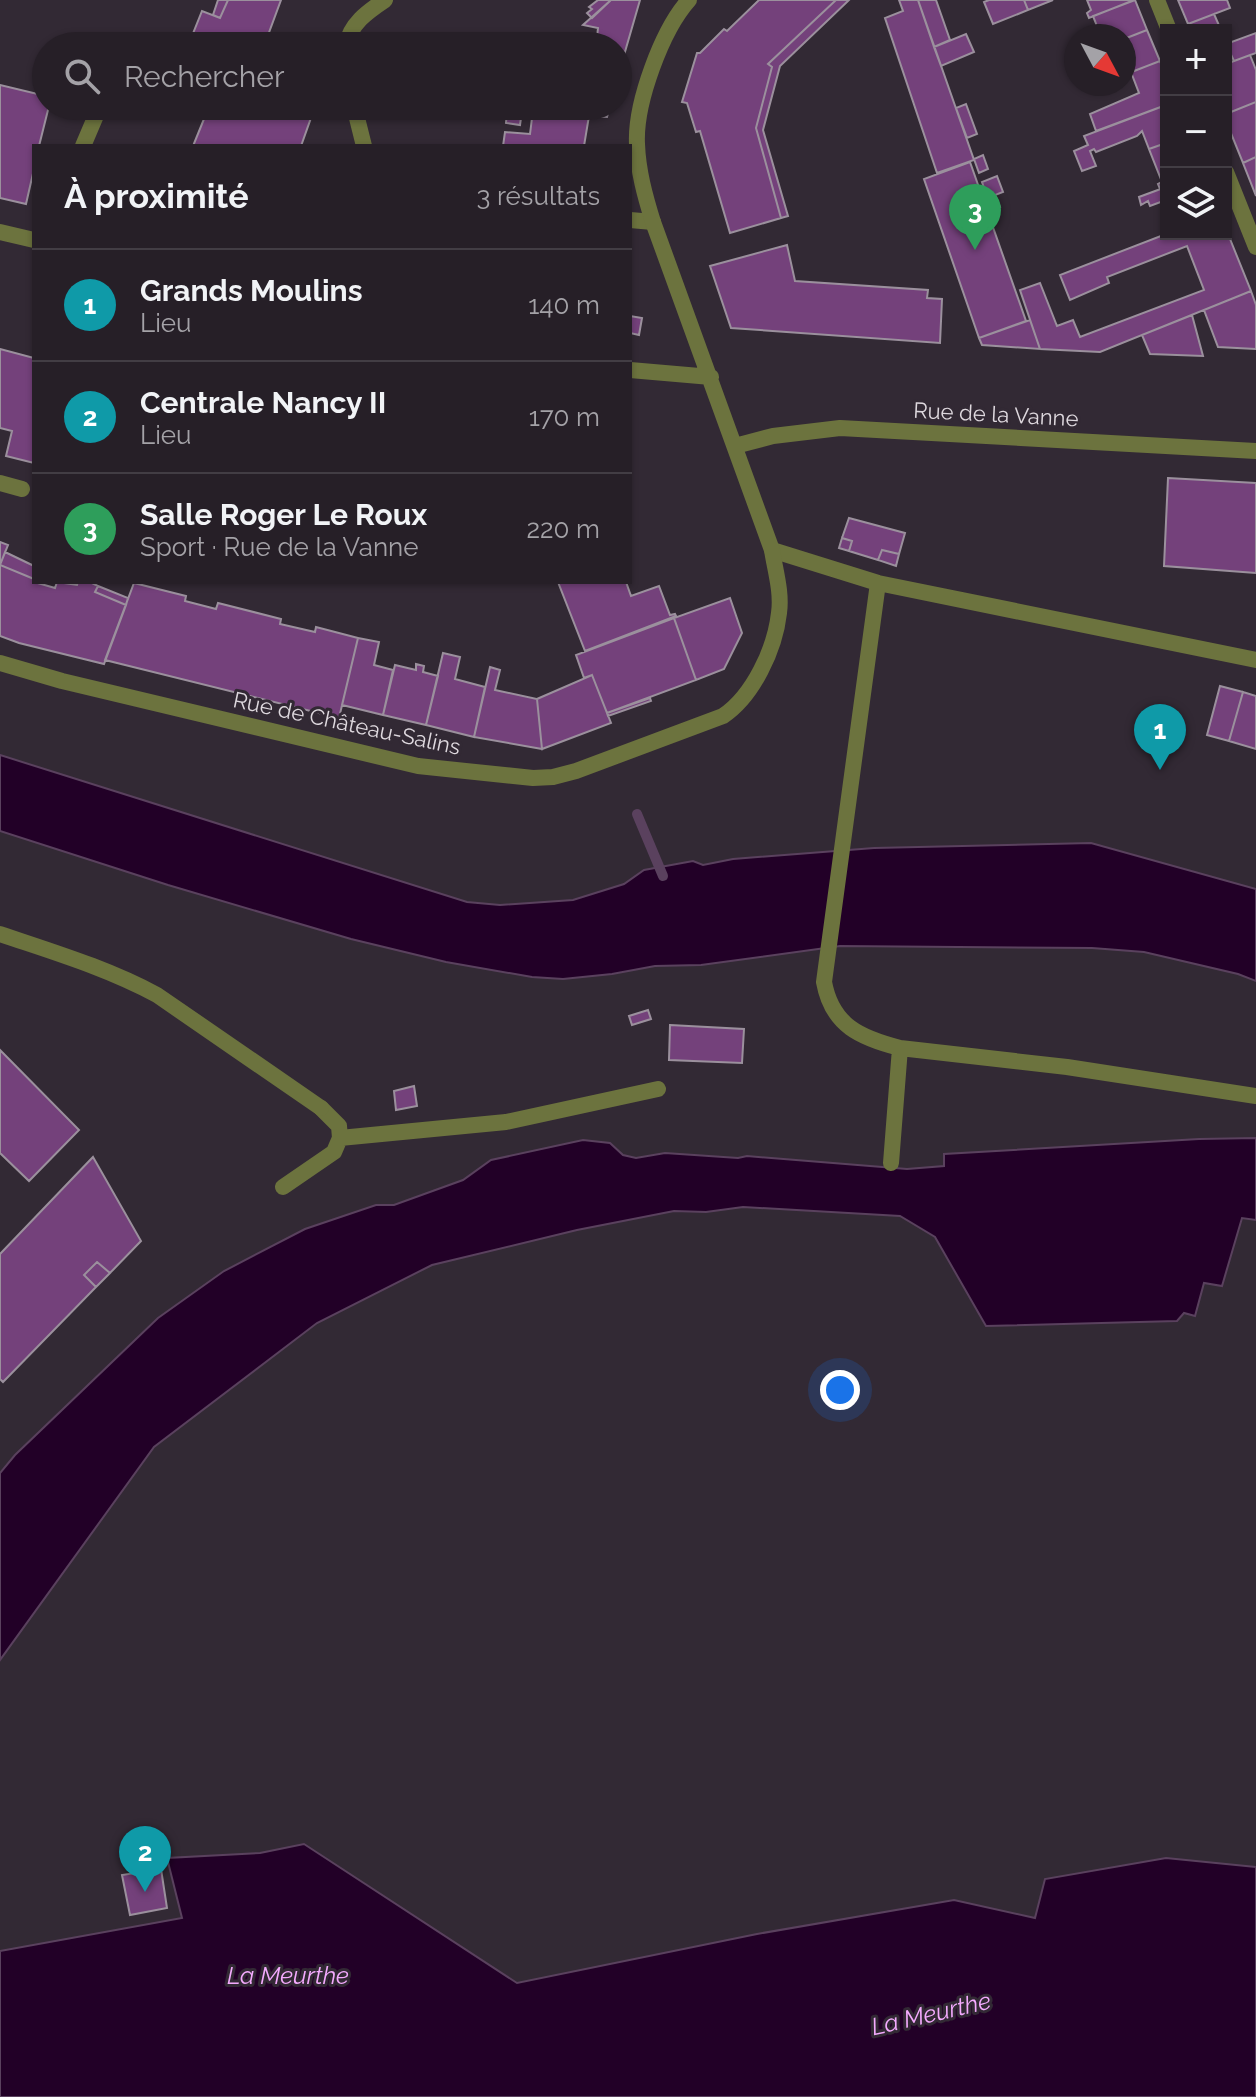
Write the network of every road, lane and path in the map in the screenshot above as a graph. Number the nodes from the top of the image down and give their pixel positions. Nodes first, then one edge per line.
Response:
1 (385, 0) edge
2 (689, 0) edge
3 (1157, 0) edge
4 (1167, 24) edge
5 (350, 32) edge
6 (94, 120) edge
7 (358, 120) edge
8 (84, 144) edge
9 (364, 144) edge
10 (1232, 187) edge
11 (632, 220) edge
12 (653, 222) junction
13 (0, 232) edge
14 (32, 240) edge
15 (1256, 247) edge
16 (632, 370) edge
17 (711, 377) junction
18 (735, 446) junction
19 (1256, 451) edge
20 (0, 483) edge
21 (22, 489) dead end
22 (772, 550) junction
23 (878, 583) junction
24 (1256, 660) edge
25 (0, 663) edge
26 (0, 934) edge
27 (900, 1048) junction
28 (658, 1089) dead end
29 (1256, 1096) edge
30 (340, 1138) junction
31 (891, 1163) dead end
32 (283, 1187) dead end

1 - 5 street
2 - 12 street, Rue de Château-Salins
3 - 4 street
6 - 8 street
7 - 9 street
10 - 15 street
11 - 12 street
12 - 17 street, Rue de Château-Salins
13 - 14 street
16 - 17 street
17 - 18 street, Rue de Château-Salins
18 - 19 street, Rue de la Vanne
18 - 22 street, Rue de Château-Salins
20 - 21 street
22 - 23 street
22 - 25 street, Rue de Château-Salins
23 - 24 street
23 - 27 street
26 - 30 street
27 - 29 street
27 - 31 street
28 - 30 street
30 - 32 street

